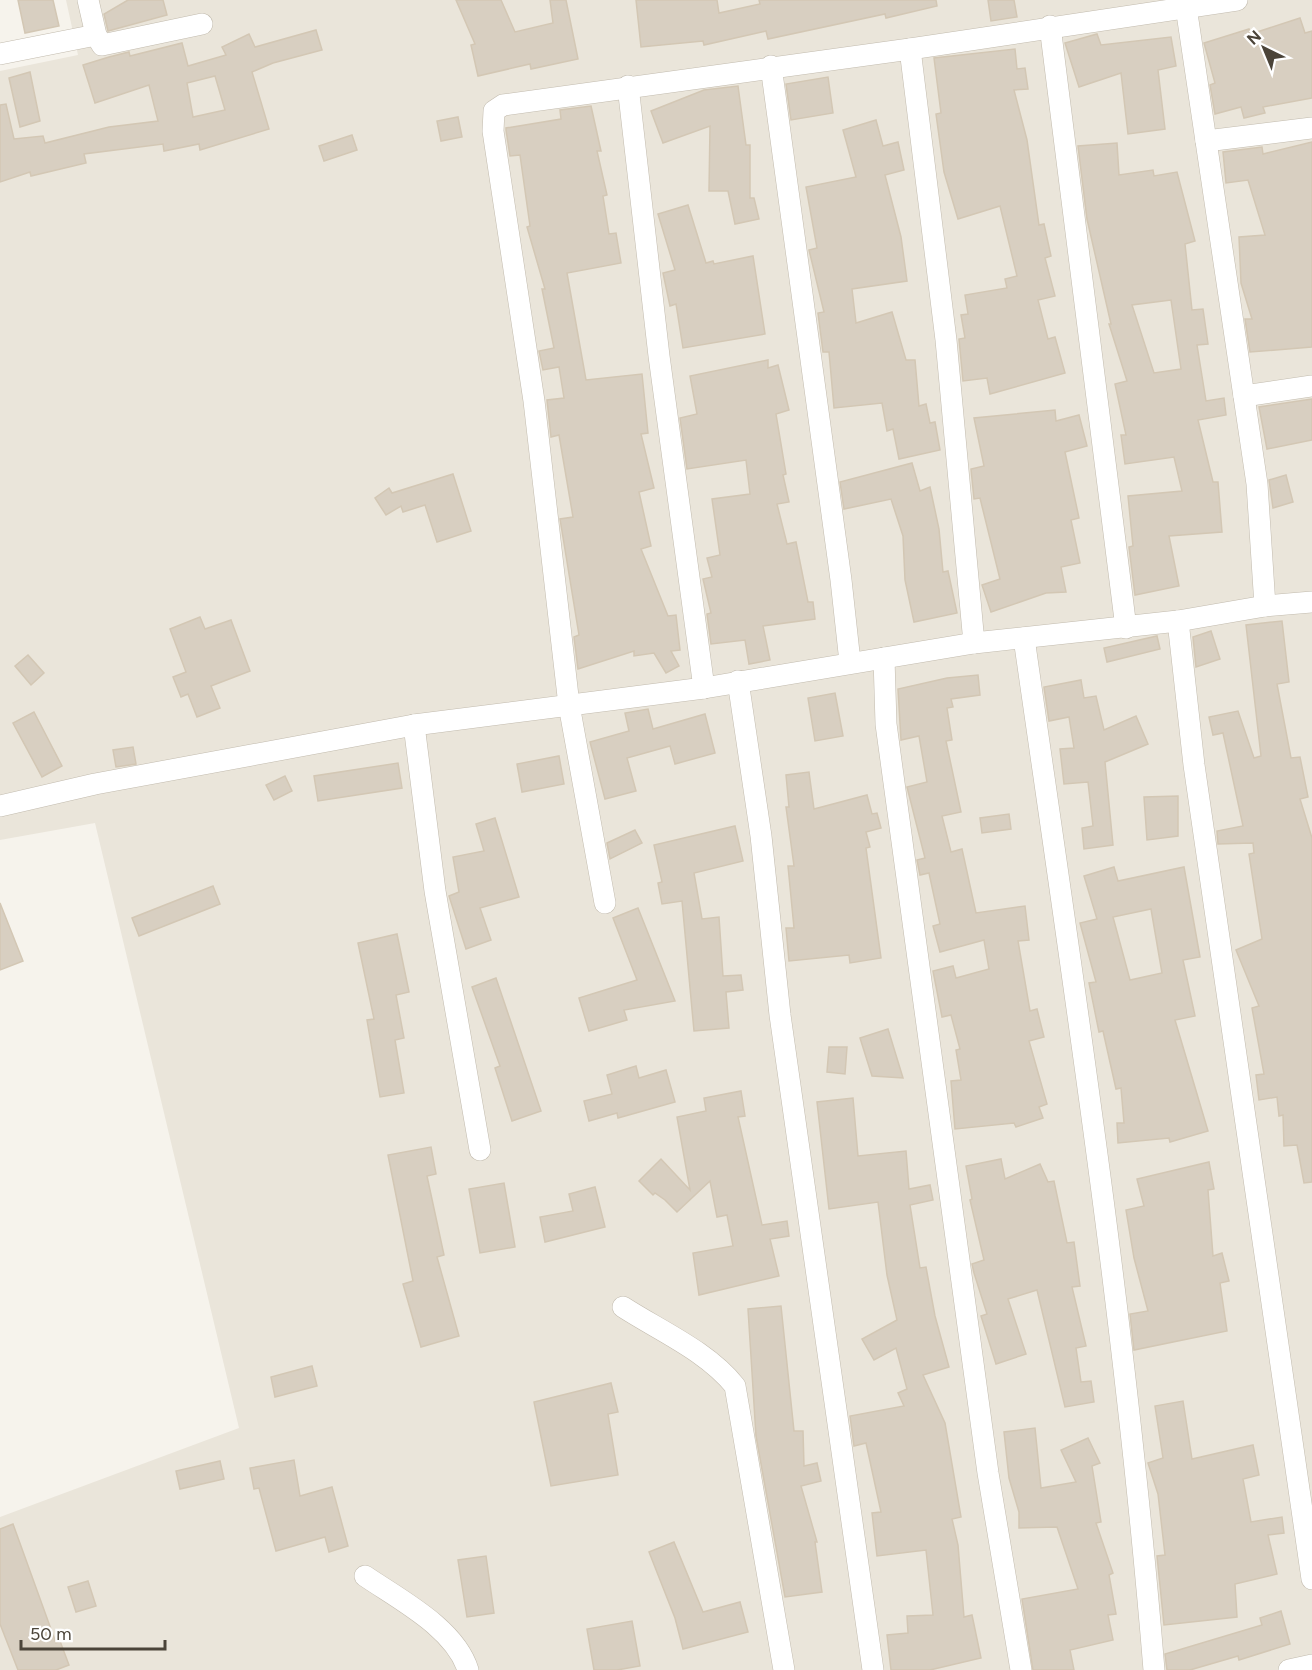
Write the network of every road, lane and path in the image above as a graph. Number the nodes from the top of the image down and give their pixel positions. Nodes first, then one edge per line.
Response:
1 (88, 0) edge
2 (1237, 0) edge
3 (1185, 3) edge
4 (202, 24) dead end
5 (1050, 26) junction
6 (96, 35) junction
7 (910, 49) junction
8 (0, 54) edge
9 (771, 66) junction
10 (628, 86) junction
11 (1312, 128) edge
12 (1206, 141) junction
13 (1312, 386) edge
14 (1244, 396) junction
15 (1312, 602) edge
16 (1265, 606) junction
17 (1178, 621) junction
18 (1126, 628) junction
19 (1024, 638) junction
20 (974, 643) junction
21 (884, 658) junction
22 (850, 662) junction
23 (738, 681) junction
24 (705, 688) junction
25 (569, 705) junction
26 (414, 725) junction
27 (0, 806) edge
28 (605, 903) dead end
29 (480, 1150) dead end
30 (623, 1307) dead end
31 (366, 1576) dead end
32 (1312, 1579) edge
33 (1312, 1665) edge
34 (468, 1670) edge
35 (784, 1670) edge
36 (873, 1670) edge
37 (1021, 1670) edge
38 (1154, 1670) edge
39 (1289, 1670) edge

1 - 6 street
2 - 3 street
3 - 5 street
3 - 12 street
4 - 6 street
5 - 7 street
5 - 18 street
6 - 8 street
7 - 9 street
7 - 20 street
9 - 10 street
9 - 22 street
10 - 24 street
10 - 25 street
11 - 12 street
12 - 14 street
13 - 14 street
14 - 16 street
15 - 16 street
16 - 17 street
17 - 18 street
17 - 32 street
18 - 19 street
19 - 20 street
19 - 38 street
20 - 21 street
21 - 22 street
21 - 37 street
22 - 23 street
23 - 24 street
23 - 36 street
24 - 25 street
25 - 26 street
25 - 28 street
26 - 27 street
26 - 29 street
30 - 35 street
31 - 34 street
33 - 39 street

